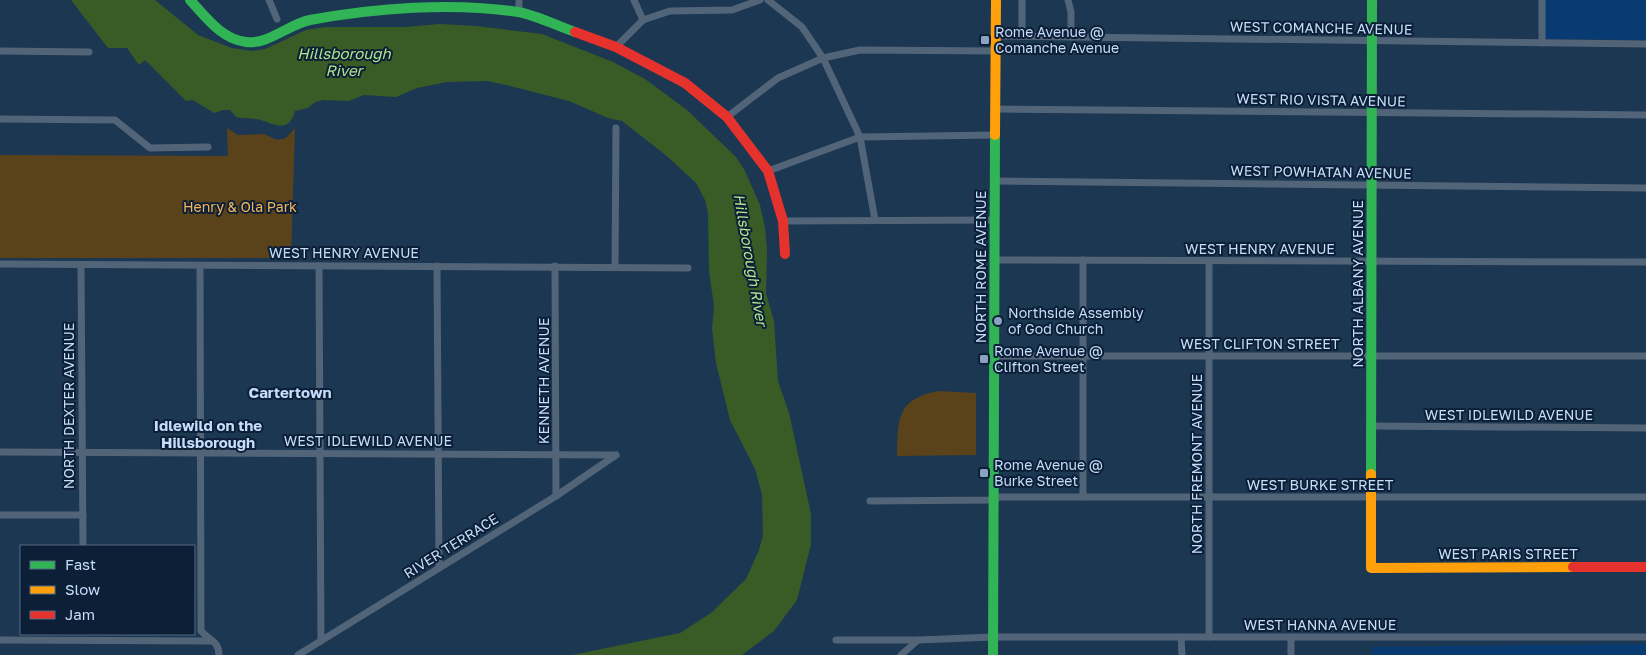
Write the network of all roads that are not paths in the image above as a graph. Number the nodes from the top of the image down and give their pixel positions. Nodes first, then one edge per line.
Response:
1 (190, 0) edge
2 (269, 0) edge
3 (519, 0) edge
4 (634, 0) edge
5 (760, 0) edge
6 (768, 0) edge
7 (996, 0) edge
8 (1022, 0) edge
9 (1068, 0) edge
10 (1372, 0) edge
11 (1542, 0) edge
12 (430, 3) edge
13 (519, 12) junction
14 (277, 19) dead end
15 (643, 20) junction
16 (996, 36) junction
17 (1022, 36) junction
18 (1071, 37) junction
19 (1372, 41) junction
20 (1542, 43) junction
21 (1646, 44) edge
22 (616, 47) junction
23 (0, 51) edge
24 (996, 51) junction
25 (89, 52) dead end
26 (823, 58) junction
27 (996, 109) junction
28 (1372, 113) junction
29 (1646, 115) edge
30 (727, 117) junction
31 (0, 119) edge
32 (616, 128) dead end
33 (996, 135) junction
34 (860, 137) junction
35 (208, 147) dead end
36 (768, 170) junction
37 (995, 181) junction
38 (1372, 185) junction
39 (1646, 188) edge
40 (876, 220) junction
41 (995, 220) junction
42 (783, 221) junction
43 (785, 254) dead end
44 (994, 260) junction
45 (1083, 260) junction
46 (1209, 261) junction
47 (1372, 262) junction
48 (1646, 262) edge
49 (0, 264) edge
50 (81, 265) junction
51 (200, 266) junction
52 (319, 266) junction
53 (437, 266) junction
54 (555, 266) junction
55 (615, 268) junction
56 (688, 268) dead end
57 (994, 356) junction
58 (1084, 356) junction
59 (1210, 356) junction
60 (1371, 356) junction
61 (1646, 356) edge
62 (1371, 426) junction
63 (1646, 428) edge
64 (0, 452) edge
65 (82, 452) junction
66 (201, 453) junction
67 (320, 454) junction
68 (438, 454) junction
69 (557, 454) junction
70 (616, 455) joint
71 (556, 496) junction
72 (1083, 497) junction
73 (1646, 497) edge
74 (1210, 498) junction
75 (1371, 498) junction
76 (994, 500) junction
77 (870, 501) dead end
78 (83, 514) junction
79 (0, 515) edge
80 (83, 545) edge
81 (439, 568) junction
82 (1371, 568) joint
83 (1646, 568) edge
84 (83, 637) edge
85 (993, 637) junction
86 (1181, 637) junction
87 (1209, 637) junction
88 (1291, 637) junction
89 (1646, 637) edge
90 (0, 640) edge
91 (214, 640) junction
92 (836, 640) dead end
93 (918, 640) junction
94 (321, 641) junction
95 (219, 655) edge
96 (298, 655) edge
97 (901, 655) edge
98 (993, 655) edge
99 (1182, 655) edge
100 (1291, 655) edge

1 - 12 street
2 - 14 street
3 - 13 street
4 - 15 street
5 - 15 street
6 - 26 street
7 - 16 street, NORTH ROME AVENUE
8 - 17 street
9 - 18 street
10 - 19 street, NORTH ALBANY AVENUE
11 - 20 street
12 - 13 street
13 - 22 street
15 - 22 street
16 - 17 street, WEST COMANCHE AVENUE
16 - 24 street, NORTH ROME AVENUE
17 - 18 street, WEST COMANCHE AVENUE
18 - 19 street, WEST COMANCHE AVENUE
19 - 20 street, WEST COMANCHE AVENUE
19 - 28 street, NORTH ALBANY AVENUE
20 - 21 street, WEST COMANCHE AVENUE
22 - 30 street
23 - 25 street
24 - 26 street
24 - 27 street, NORTH ROME AVENUE
26 - 30 street
26 - 34 street
27 - 28 street, WEST RIO VISTA AVENUE
27 - 33 street, NORTH ROME AVENUE
28 - 29 street, WEST RIO VISTA AVENUE
28 - 38 street, NORTH ALBANY AVENUE
30 - 36 street
31 - 35 street
32 - 55 street
33 - 34 street
33 - 37 street, NORTH ROME AVENUE
34 - 36 street
34 - 40 street
36 - 42 street
37 - 38 street, WEST POWHATAN AVENUE
37 - 41 street, NORTH ROME AVENUE
38 - 39 street, WEST POWHATAN AVENUE
38 - 47 street, NORTH ALBANY AVENUE
40 - 41 street
40 - 42 street
41 - 44 street, NORTH ROME AVENUE
42 - 43 street
44 - 45 street, WEST HENRY AVENUE
44 - 57 street, NORTH ROME AVENUE
45 - 46 street, WEST HENRY AVENUE
45 - 58 street
46 - 47 street, WEST HENRY AVENUE
46 - 59 street, NORTH FREMONT AVENUE
47 - 48 street, WEST HENRY AVENUE
47 - 60 street, NORTH ALBANY AVENUE
49 - 50 street, WEST HENRY AVENUE
50 - 51 street, WEST HENRY AVENUE
50 - 65 street, NORTH DEXTER AVENUE
51 - 52 street, WEST HENRY AVENUE
51 - 66 street
52 - 53 street, WEST HENRY AVENUE
52 - 67 street
53 - 54 street, WEST HENRY AVENUE
53 - 68 street
54 - 55 street, WEST HENRY AVENUE
54 - 69 street, KENNETH AVENUE
55 - 56 street, WEST HENRY AVENUE
57 - 58 street, WEST CLIFTON STREET
57 - 76 street, NORTH ROME AVENUE
58 - 59 street, WEST CLIFTON STREET
58 - 72 street
59 - 60 street, WEST CLIFTON STREET
59 - 74 street, NORTH FREMONT AVENUE
60 - 61 street, WEST CLIFTON STREET
60 - 62 street, NORTH ALBANY AVENUE
62 - 63 street, WEST IDLEWILD AVENUE
62 - 75 street, NORTH ALBANY AVENUE
64 - 65 street, WEST IDLEWILD AVENUE
65 - 66 street, WEST IDLEWILD AVENUE
65 - 78 street, NORTH DEXTER AVENUE
66 - 67 street, WEST IDLEWILD AVENUE
66 - 91 street
67 - 68 street, WEST IDLEWILD AVENUE
67 - 94 street
68 - 69 street, WEST IDLEWILD AVENUE
68 - 81 street
69 - 70 street, WEST IDLEWILD AVENUE
69 - 71 street, KENNETH AVENUE
70 - 71 street, RIVER TERRACE
71 - 81 street, RIVER TERRACE
72 - 74 street, WEST BURKE STREET
72 - 76 street, WEST BURKE STREET
73 - 75 street, WEST BURKE STREET
74 - 75 street, WEST BURKE STREET
74 - 87 street, NORTH FREMONT AVENUE
75 - 82 street, NORTH ALBANY AVENUE
76 - 77 street, WEST BURKE STREET
76 - 85 street, NORTH ROME AVENUE
78 - 79 street
78 - 80 street, NORTH DEXTER AVENUE
81 - 94 street, RIVER TERRACE
82 - 83 street, WEST PARIS STREET
84 - 90 street
84 - 91 street
85 - 86 street, WEST HANNA AVENUE
85 - 93 street, WEST HANNA AVENUE
85 - 98 street, NORTH ROME AVENUE
86 - 87 street, WEST HANNA AVENUE
86 - 99 street
87 - 88 street, WEST HANNA AVENUE
88 - 89 street, WEST HANNA AVENUE
88 - 100 street
91 - 95 street
92 - 93 street
93 - 97 street
94 - 96 street, RIVER TERRACE

